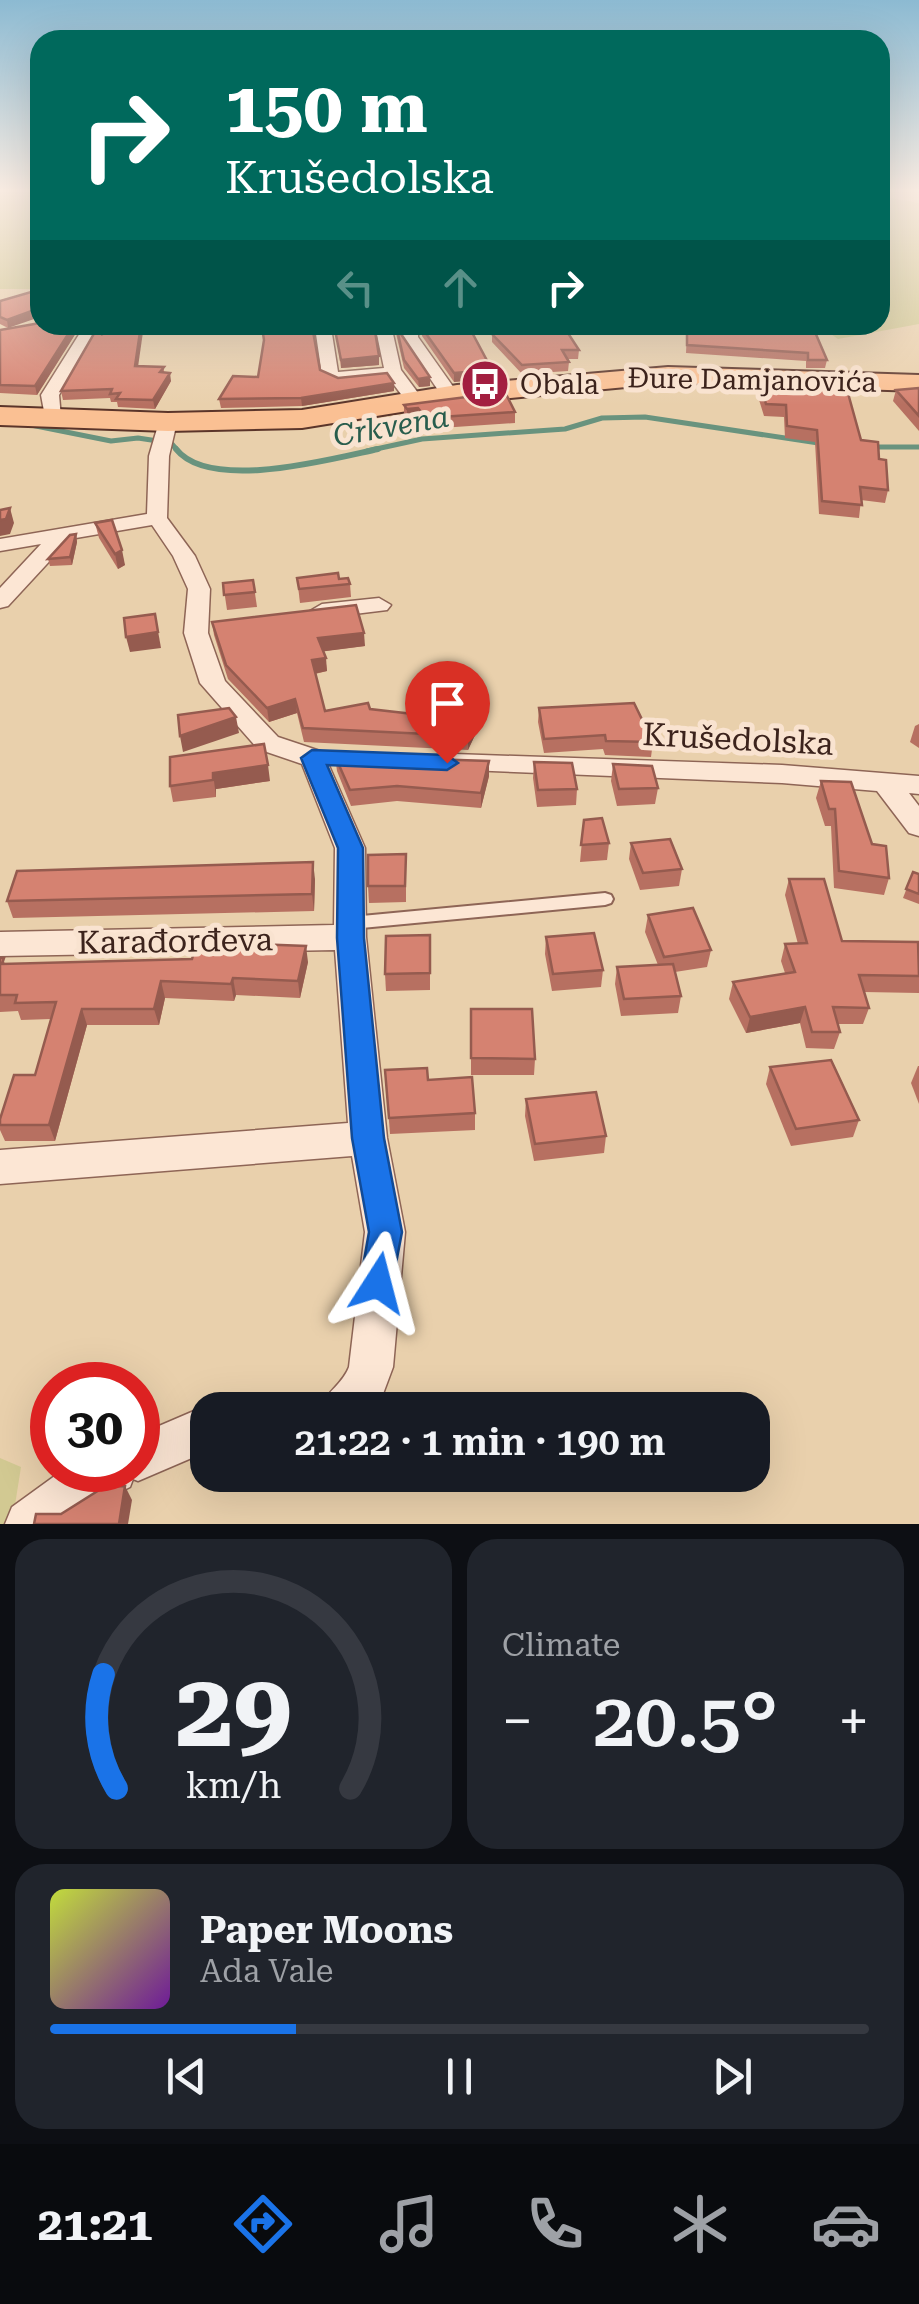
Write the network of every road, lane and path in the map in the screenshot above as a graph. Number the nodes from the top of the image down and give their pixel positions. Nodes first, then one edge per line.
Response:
1 (87, 335) edge
2 (324, 335) edge
3 (385, 335) edge
4 (410, 335) edge
5 (394, 372) junction
6 (919, 384) edge
7 (450, 395) junction
8 (415, 402) junction
9 (0, 416) edge
10 (52, 418) junction
11 (163, 437) junction
12 (156, 518) junction
13 (62, 536) junction
14 (0, 546) edge
15 (0, 600) edge
16 (379, 606) dead end
17 (300, 614) edge
18 (226, 621) edge
19 (196, 624) junction
20 (312, 758) junction
21 (346, 759) edge
22 (432, 762) edge
23 (888, 785) junction
24 (919, 785) edge
25 (919, 826) edge
26 (605, 900) dead end
27 (350, 930) junction
28 (0, 944) edge
29 (368, 1138) junction
30 (0, 1167) edge
31 (362, 1392) edge
32 (190, 1436) edge
33 (160, 1449) edge
34 (72, 1492) edge
35 (30, 1524) edge

1 - 10 street
2 - 5 street
3 - 5 street
4 - 7 street
5 - 8 street
6 - 7 main road, Đure Damjanovića
7 - 8 main road, Đure Damjanovića
8 - 11 main road, Đure Damjanovića
9 - 10 main road
10 - 11 main road
11 - 12 street
12 - 13 street
12 - 19 street
13 - 14 street
13 - 15 street
16 - 17 street
18 - 19 street
19 - 20 street
20 - 21 street
20 - 27 street
22 - 23 street, Krušedolska
23 - 24 street, Krušedolska
23 - 25 street
26 - 27 lane
27 - 28 street, Karađorđeva
27 - 29 street
29 - 30 street
29 - 31 street
32 - 33 street
34 - 35 street

